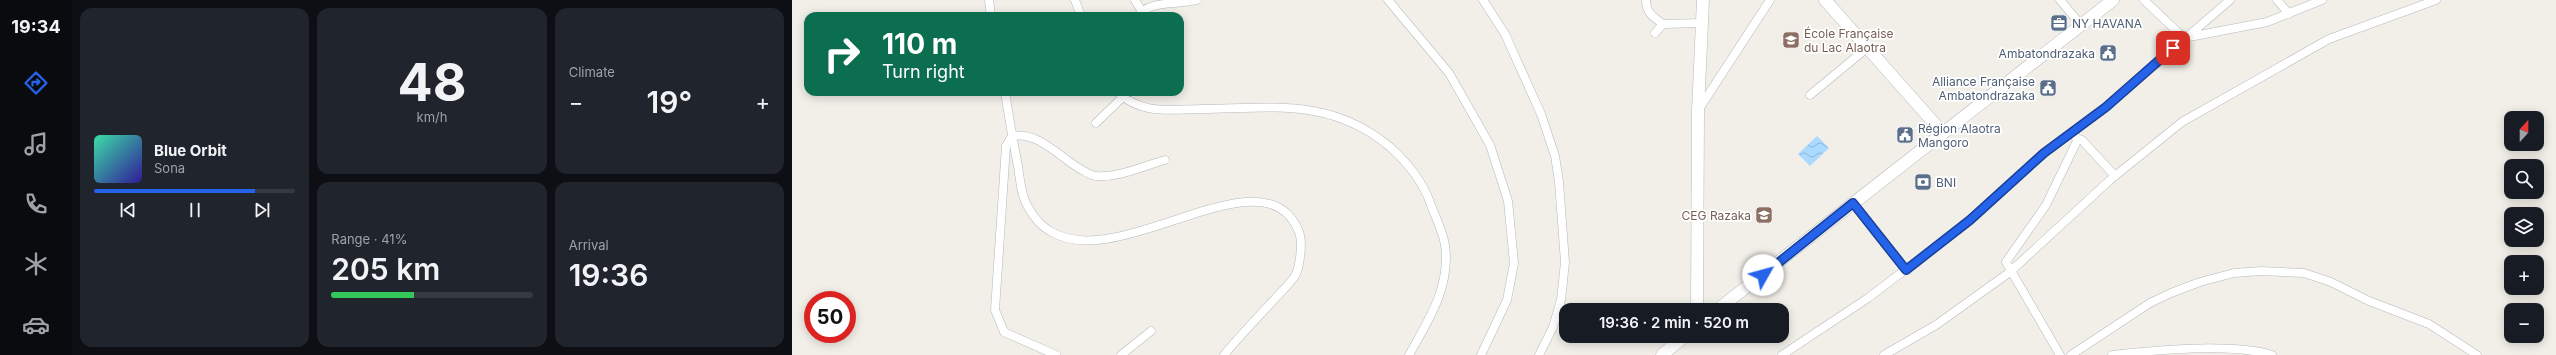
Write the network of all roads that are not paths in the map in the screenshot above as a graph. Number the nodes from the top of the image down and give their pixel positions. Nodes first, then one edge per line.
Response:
1 (989, 0) edge
2 (1075, 0) edge
3 (1135, 0) edge
4 (1197, 0) edge
5 (1388, 0) edge
6 (1483, 0) edge
7 (1646, 0) edge
8 (1702, 0) edge
9 (1770, 0) edge
10 (1825, 0) edge
11 (2060, 0) edge
12 (2113, 0) edge
13 (2144, 0) edge
14 (2230, 0) edge
15 (2277, 0) edge
16 (2320, 0) edge
17 (2436, 0) edge
18 (990, 12) edge
19 (1080, 12) edge
20 (1139, 12) edge
21 (1140, 12) edge
22 (2290, 14) junction
23 (1702, 23) junction
24 (1663, 24) junction
25 (2081, 25) junction
26 (1654, 34) dead end
27 (2184, 38) junction
28 (1866, 48) junction
29 (1810, 95) dead end
30 (1006, 96) edge
31 (1125, 96) edge
32 (1127, 96) edge
33 (1698, 111) junction
34 (1096, 123) dead end
35 (1942, 132) junction
36 (2075, 135) junction
37 (1012, 136) junction
38 (1165, 160) dead end
39 (2115, 176) junction
40 (1853, 203) junction
41 (1906, 270) junction
42 (2010, 272) junction
43 (1698, 303) edge
44 (1726, 303) edge
45 (1150, 331) dead end
46 (1677, 343) edge
47 (1056, 355) edge
48 (1121, 355) edge
49 (1224, 355) edge
50 (1408, 355) edge
51 (1481, 355) edge
52 (1539, 355) edge
53 (1662, 355) edge
54 (1782, 355) edge
55 (1884, 355) edge
56 (2060, 355) edge
57 (2071, 355) edge
58 (2112, 355) edge
59 (2272, 355) edge
60 (2477, 355) edge

1 - 18 street
2 - 19 street
3 - 20 street
4 - 21 street
5 - 51 street
6 - 52 street
7 - 24 street
8 - 23 main road
9 - 33 street
10 - 28 main road
11 - 25 street
12 - 25 main road
13 - 27 street
14 - 27 street
15 - 22 street
16 - 22 street
17 - 39 street
22 - 27 street
23 - 24 street
23 - 33 main road
24 - 26 street
25 - 35 main road
27 - 36 street
28 - 29 street
28 - 35 main road
30 - 37 street
31 - 34 street
32 - 50 street
33 - 43 main road
35 - 40 main road
36 - 39 street
36 - 41 street
36 - 42 street
37 - 38 street
37 - 47 street
37 - 49 street
39 - 42 street
40 - 41 street
40 - 44 main road
41 - 54 street
42 - 55 street
42 - 56 street
45 - 48 street
46 - 53 main road
57 - 60 street
58 - 59 street

